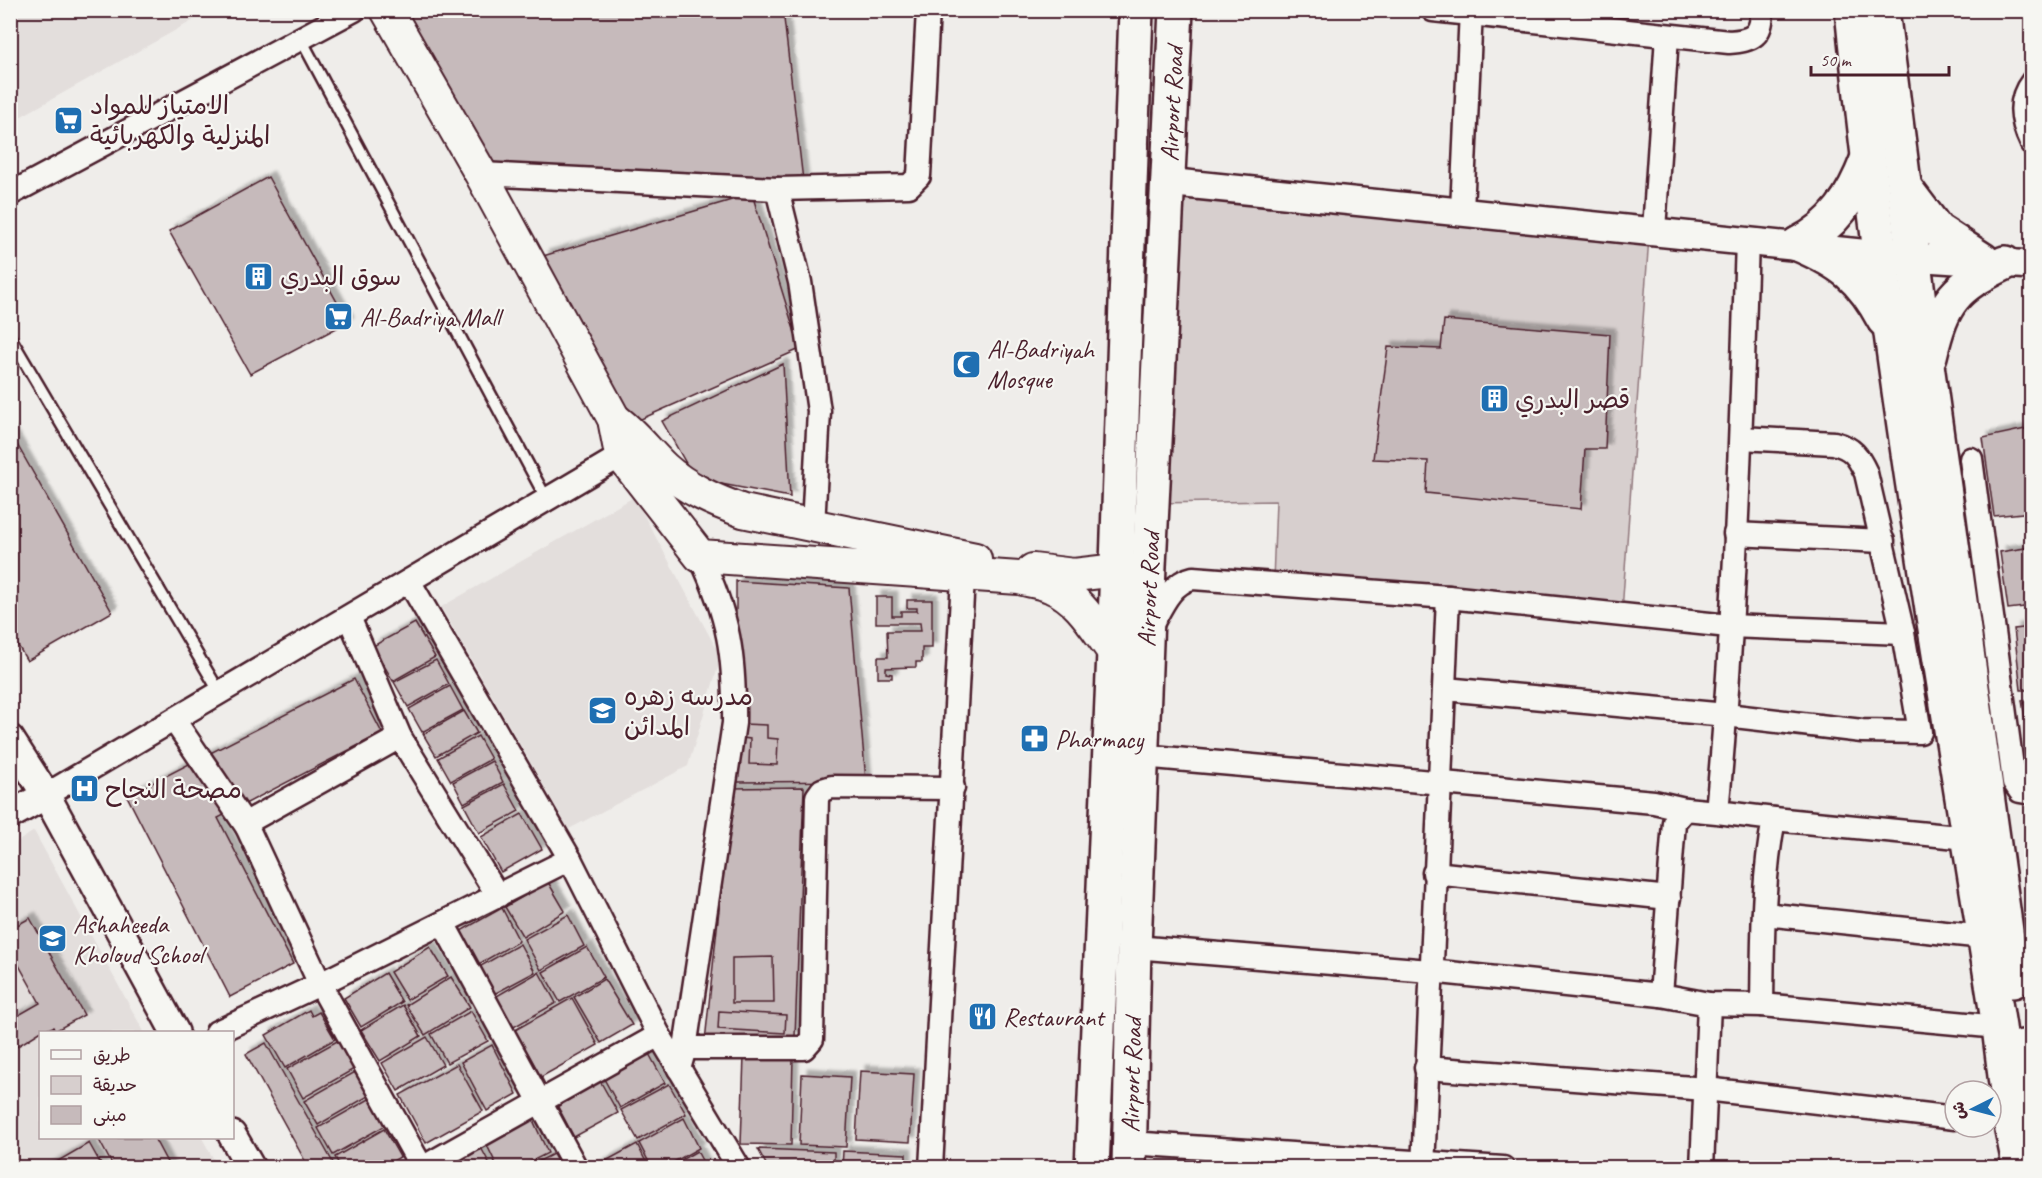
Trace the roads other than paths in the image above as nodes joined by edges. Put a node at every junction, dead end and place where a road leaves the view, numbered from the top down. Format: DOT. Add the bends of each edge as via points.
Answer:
graph roads {
  1 [pos="354,10"];
  2 [pos="387,10"];
  3 [pos="915,10"];
  4 [pos="1136,10"];
  5 [pos="1176,10"];
  6 [pos="1433,10"];
  7 [pos="1762,10"];
  8 [pos="1852,10"];
  9 [pos="1882,10"];
  10 [pos="928,11"];
  11 [pos="1471,13"];
  12 [pos="1667,36"];
  13 [pos="301,39"];
  14 [pos="2031,82"];
  15 [pos="2031,144"];
  16 [pos="1867,160"];
  17 [pos="481,174"];
  18 [pos="1166,182"];
  19 [pos="1904,186"];
  20 [pos="777,189"];
  21 [pos="10,194"];
  22 [pos="1462,211"];
  23 [pos="1654,230"];
  24 [pos="1747,240"];
  25 [pos="1798,244"];
  26 [pos="1880,255"];
  27 [pos="1914,257"];
  28 [pos="2006,263"];
  29 [pos="1889,329"];
  30 [pos="10,337"];
  31 [pos="1928,372"];
  32 [pos="1740,438"];
  33 [pos="632,449"];
  34 [pos="1971,459"];
  35 [pos="547,500"];
  36 [pos="813,527"];
  37 [pos="1735,534"];
  38 [pos="1883,541"];
  39 [pos="700,556"];
  40 [pos="964,566"];
  41 [pos="1117,570"];
  42 [pos="409,581"];
  43 [pos="1448,597"];
  44 [pos="349,617"];
  45 [pos="1729,626"];
  46 [pos="1903,633"];
  47 [pos="1146,634"];
  48 [pos="1114,652"];
  49 [pos="1445,689"];
  50 [pos="220,693"];
  51 [pos="1726,715"];
  52 [pos="174,720"];
  53 [pos="1920,732"];
  54 [pos="1953,735"];
  55 [pos="400,737"];
  56 [pos="12,747"];
  57 [pos="1142,756"];
  58 [pos="1439,782"];
  59 [pos="953,788"];
  60 [pos="2031,793"];
  61 [pos="46,795"];
  62 [pos="1685,809"];
  63 [pos="1717,812"];
  64 [pos="10,815"];
  65 [pos="1774,819"];
  66 [pos="247,827"];
  67 [pos="1968,838"];
  68 [pos="570,859"];
  69 [pos="1434,873"];
  70 [pos="498,896"];
  71 [pos="1669,898"];
  72 [pos="1764,914"];
  73 [pos="443,923"];
  74 [pos="1984,937"];
  75 [pos="1134,947"];
  76 [pos="1430,971"];
  77 [pos="320,984"];
  78 [pos="1661,995"];
  79 [pos="1709,1004"];
  80 [pos="1761,1005"];
  81 [pos="1999,1027"];
  82 [pos="174,1031"];
  83 [pos="219,1031"];
  84 [pos="659,1035"];
  85 [pos="682,1059"];
  86 [pos="1426,1068"];
  87 [pos="2000,1079"];
  88 [pos="1706,1089"];
  89 [pos="2031,1098"];
  90 [pos="541,1100"];
  91 [pos="1943,1117"];
  92 [pos="2003,1128"];
  93 [pos="234,1138"];
  94 [pos="1130,1155"];
  95 [pos="1274,1160"];
  96 [pos="1423,1164"];
  97 [pos="251,1167"];
  98 [pos="422,1167"];
  99 [pos="576,1167"];
  100 [pos="739,1167"];
  101 [pos="931,1167"];
  102 [pos="1092,1167"];
  103 [pos="1503,1167"];
  104 [pos="1702,1167"];
  105 [pos="2020,1167"];
  1 -- 13 [label="street"];
  2 -- 17 [label="main road"];
  3 -- 10 [label="street"];
  4 -- 41 [label="main road, Airport Road"];
  5 -- 18 [label="main road, Airport Road"];
  6 -- 11 [label="street"];
  7 -- 12 [label="street" via="1762,25 1745,40"];
  8 -- 16 [label="main road"];
  9 -- 19 [label="main road"];
  10 -- 20 [label="street" via="919,176 909,186 896,188"];
  11 -- 12 [label="street"];
  11 -- 22 [label="street"];
  12 -- 23 [label="street"];
  13 -- 21 [label="street"];
  13 -- 35 [label="lane"];
  14 -- 15 [label="street" via="2024,92 2022,124"];
  16 -- 25 [label="main road" via="1841,211 1829,225"];
  16 -- 26 [label="main road"];
  17 -- 20 [label="street"];
  17 -- 33 [label="main road"];
  18 -- 22 [label="street"];
  18 -- 47 [label="main road, Airport Road"];
  19 -- 27 [label="main road"];
  19 -- 28 [label="main road" via="1937,230"];
  20 -- 36 [label="street" via="800,282 819,411"];
  22 -- 23 [label="street"];
  23 -- 24 [label="street"];
  24 -- 25 [label="street"];
  24 -- 32 [label="street"];
  25 -- 26 [label="street"];
  25 -- 29 [label="main road" via="1849,270 1861,282"];
  26 -- 27 [label="street"];
  26 -- 29 [label="main road"];
  27 -- 28 [label="street"];
  27 -- 31 [label="main road"];
  28 -- 31 [label="main road" via="1967,282 1949,302 1938,325"];
  29 -- 54 [label="main road"];
  30 -- 50 [label="lane"];
  31 -- 89 [label="main road"];
  32 -- 37 [label="street"];
  32 -- 38 [label="street" via="1849,447 1866,473"];
  33 -- 35 [label="street"];
  33 -- 36 [label="main road" via="714,500"];
  33 -- 39 [label="main road"];
  34 -- 60 [label="street" via="2014,782 2020,791"];
  35 -- 42 [label="street"];
  36 -- 40 [label="main road"];
  37 -- 38 [label="street"];
  37 -- 45 [label="street"];
  38 -- 46 [label="street"];
  39 -- 40 [label="main road"];
  39 -- 85 [label="street" via="720,597 729,633 735,680 734,723"];
  40 -- 41 [label="main road" via="1067,575"];
  40 -- 48 [label="main road" via="1052,586 1079,606"];
  40 -- 59 [label="street"];
  41 -- 48 [label="main road, Airport Road"];
  42 -- 44 [label="street"];
  42 -- 68 [label="street"];
  43 -- 45 [label="street"];
  43 -- 47 [label="street" via="1193,578 1172,591"];
  43 -- 49 [label="street"];
  44 -- 50 [label="street"];
  44 -- 55 [label="street"];
  45 -- 46 [label="street"];
  45 -- 51 [label="street"];
  46 -- 53 [label="street"];
  47 -- 57 [label="main road, Airport Road"];
  48 -- 102 [label="main road, Airport Road"];
  49 -- 51 [label="street"];
  49 -- 58 [label="street"];
  50 -- 52 [label="street"];
  51 -- 53 [label="street" via="1862,731"];
  51 -- 63 [label="street"];
  52 -- 61 [label="street"];
  52 -- 66 [label="street"];
  53 -- 54 [label="street"];
  54 -- 67 [label="main road"];
  55 -- 66 [label="street" via="253,819"];
  55 -- 70 [label="street"];
  56 -- 61 [label="street"];
  57 -- 58 [label="street"];
  57 -- 75 [label="main road, Airport Road"];
  58 -- 62 [label="street" via="1654,802"];
  58 -- 69 [label="street"];
  59 -- 85 [label="street" via="822,790 817,797 812,1039 804,1048"];
  59 -- 101 [label="street"];
  61 -- 64 [label="street"];
  61 -- 82 [label="street"];
  62 -- 63 [label="street"];
  62 -- 71 [label="street" via="1678,814 1673,828"];
  63 -- 65 [label="street"];
  65 -- 67 [label="street"];
  65 -- 72 [label="street"];
  66 -- 77 [label="street"];
  67 -- 74 [label="main road"];
  68 -- 70 [label="street"];
  68 -- 84 [label="street"];
  69 -- 71 [label="street"];
  69 -- 76 [label="street"];
  70 -- 73 [label="street"];
  71 -- 78 [label="street"];
  72 -- 74 [label="street"];
  72 -- 80 [label="street"];
  73 -- 77 [label="street"];
  73 -- 90 [label="street"];
  74 -- 81 [label="main road"];
  75 -- 76 [label="street"];
  75 -- 94 [label="main road, Airport Road"];
  76 -- 78 [label="street"];
  76 -- 86 [label="street"];
  77 -- 83 [label="street"];
  77 -- 98 [label="street"];
  78 -- 79 [label="street"];
  79 -- 80 [label="street"];
  79 -- 88 [label="street"];
  80 -- 81 [label="street"];
  81 -- 87 [label="main road"];
  84 -- 85 [label="street"];
  84 -- 90 [label="street"];
  85 -- 100 [label="street"];
  86 -- 88 [label="street"];
  86 -- 96 [label="street"];
  88 -- 91 [label="street"];
  88 -- 104 [label="street"];
  90 -- 98 [label="street"];
  90 -- 99 [label="street"];
  92 -- 105 [label="main road"];
  93 -- 97 [label="street"];
  94 -- 95 [label="street"];
  95 -- 96 [label="street"];
  96 -- 103 [label="street"];
}
